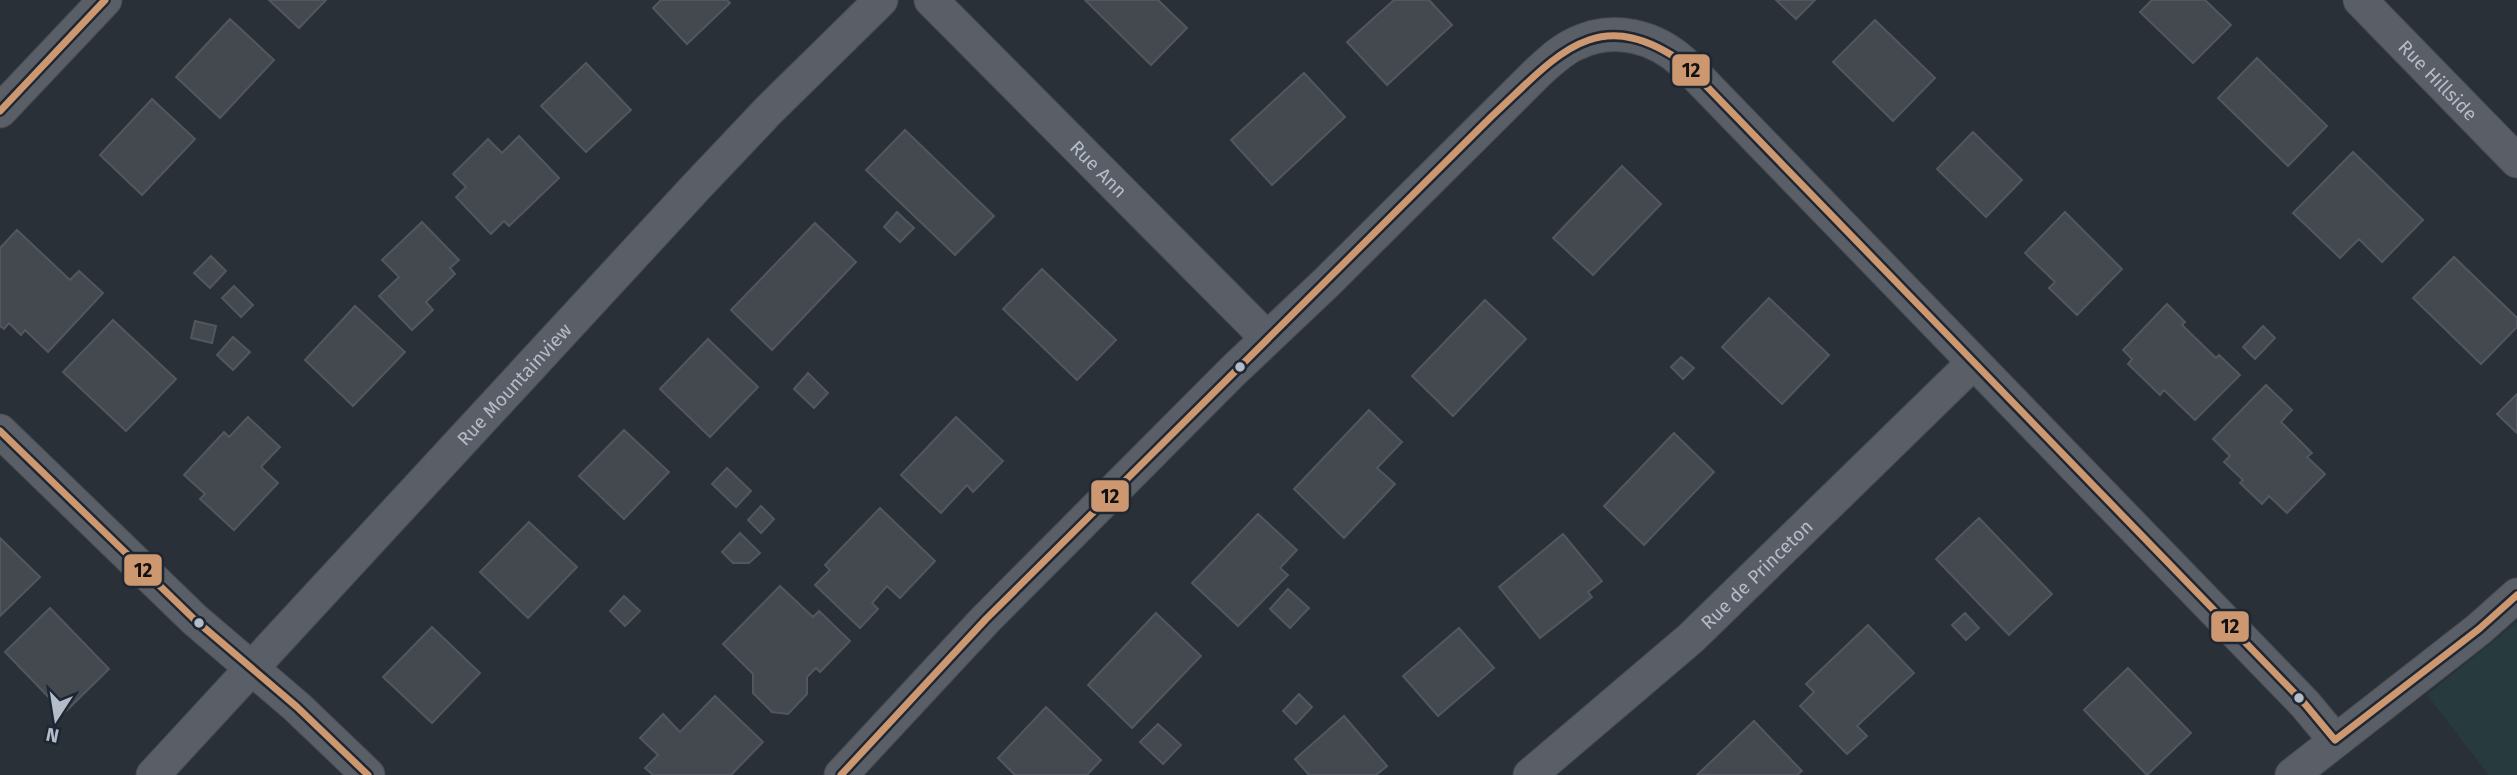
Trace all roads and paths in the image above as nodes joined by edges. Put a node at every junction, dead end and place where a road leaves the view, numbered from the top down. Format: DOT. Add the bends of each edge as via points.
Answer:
graph roads {
  1 [pos="105,0"];
  2 [pos="881,0"];
  3 [pos="932,0"];
  4 [pos="2360,0"];
  5 [pos="0,111"];
  6 [pos="2517,161"];
  7 [pos="1267,338"];
  8 [pos="1973,363"];
  9 [pos="0,431"];
  10 [pos="2517,595"];
  11 [pos="250,667"];
  12 [pos="2335,740"];
  13 [pos="153,775"];
  14 [pos="368,775"];
  15 [pos="841,775"];
  16 [pos="1530,775"];
  17 [pos="2292,775"];
  1 -- 5 [label="street"];
  2 -- 11 [label="street, Rue Mountainview" via="696,186"];
  3 -- 7 [label="street, Rue Ann"];
  4 -- 6 [label="street, Rue Hillside"];
  7 -- 8 [label="street" via="1561,52 1596,37 1633,36 1661,46 1685,64"];
  7 -- 15 [label="street" via="986,619"];
  8 -- 12 [label="street"];
  8 -- 16 [label="street, Rue de Princeton" via="1691,638"];
  9 -- 11 [label="street" via="194,619"];
  10 -- 12 [label="street"];
  11 -- 13 [label="street, Rue Mountainview"];
  11 -- 14 [label="street"];
  12 -- 17 [label="street"];
}
